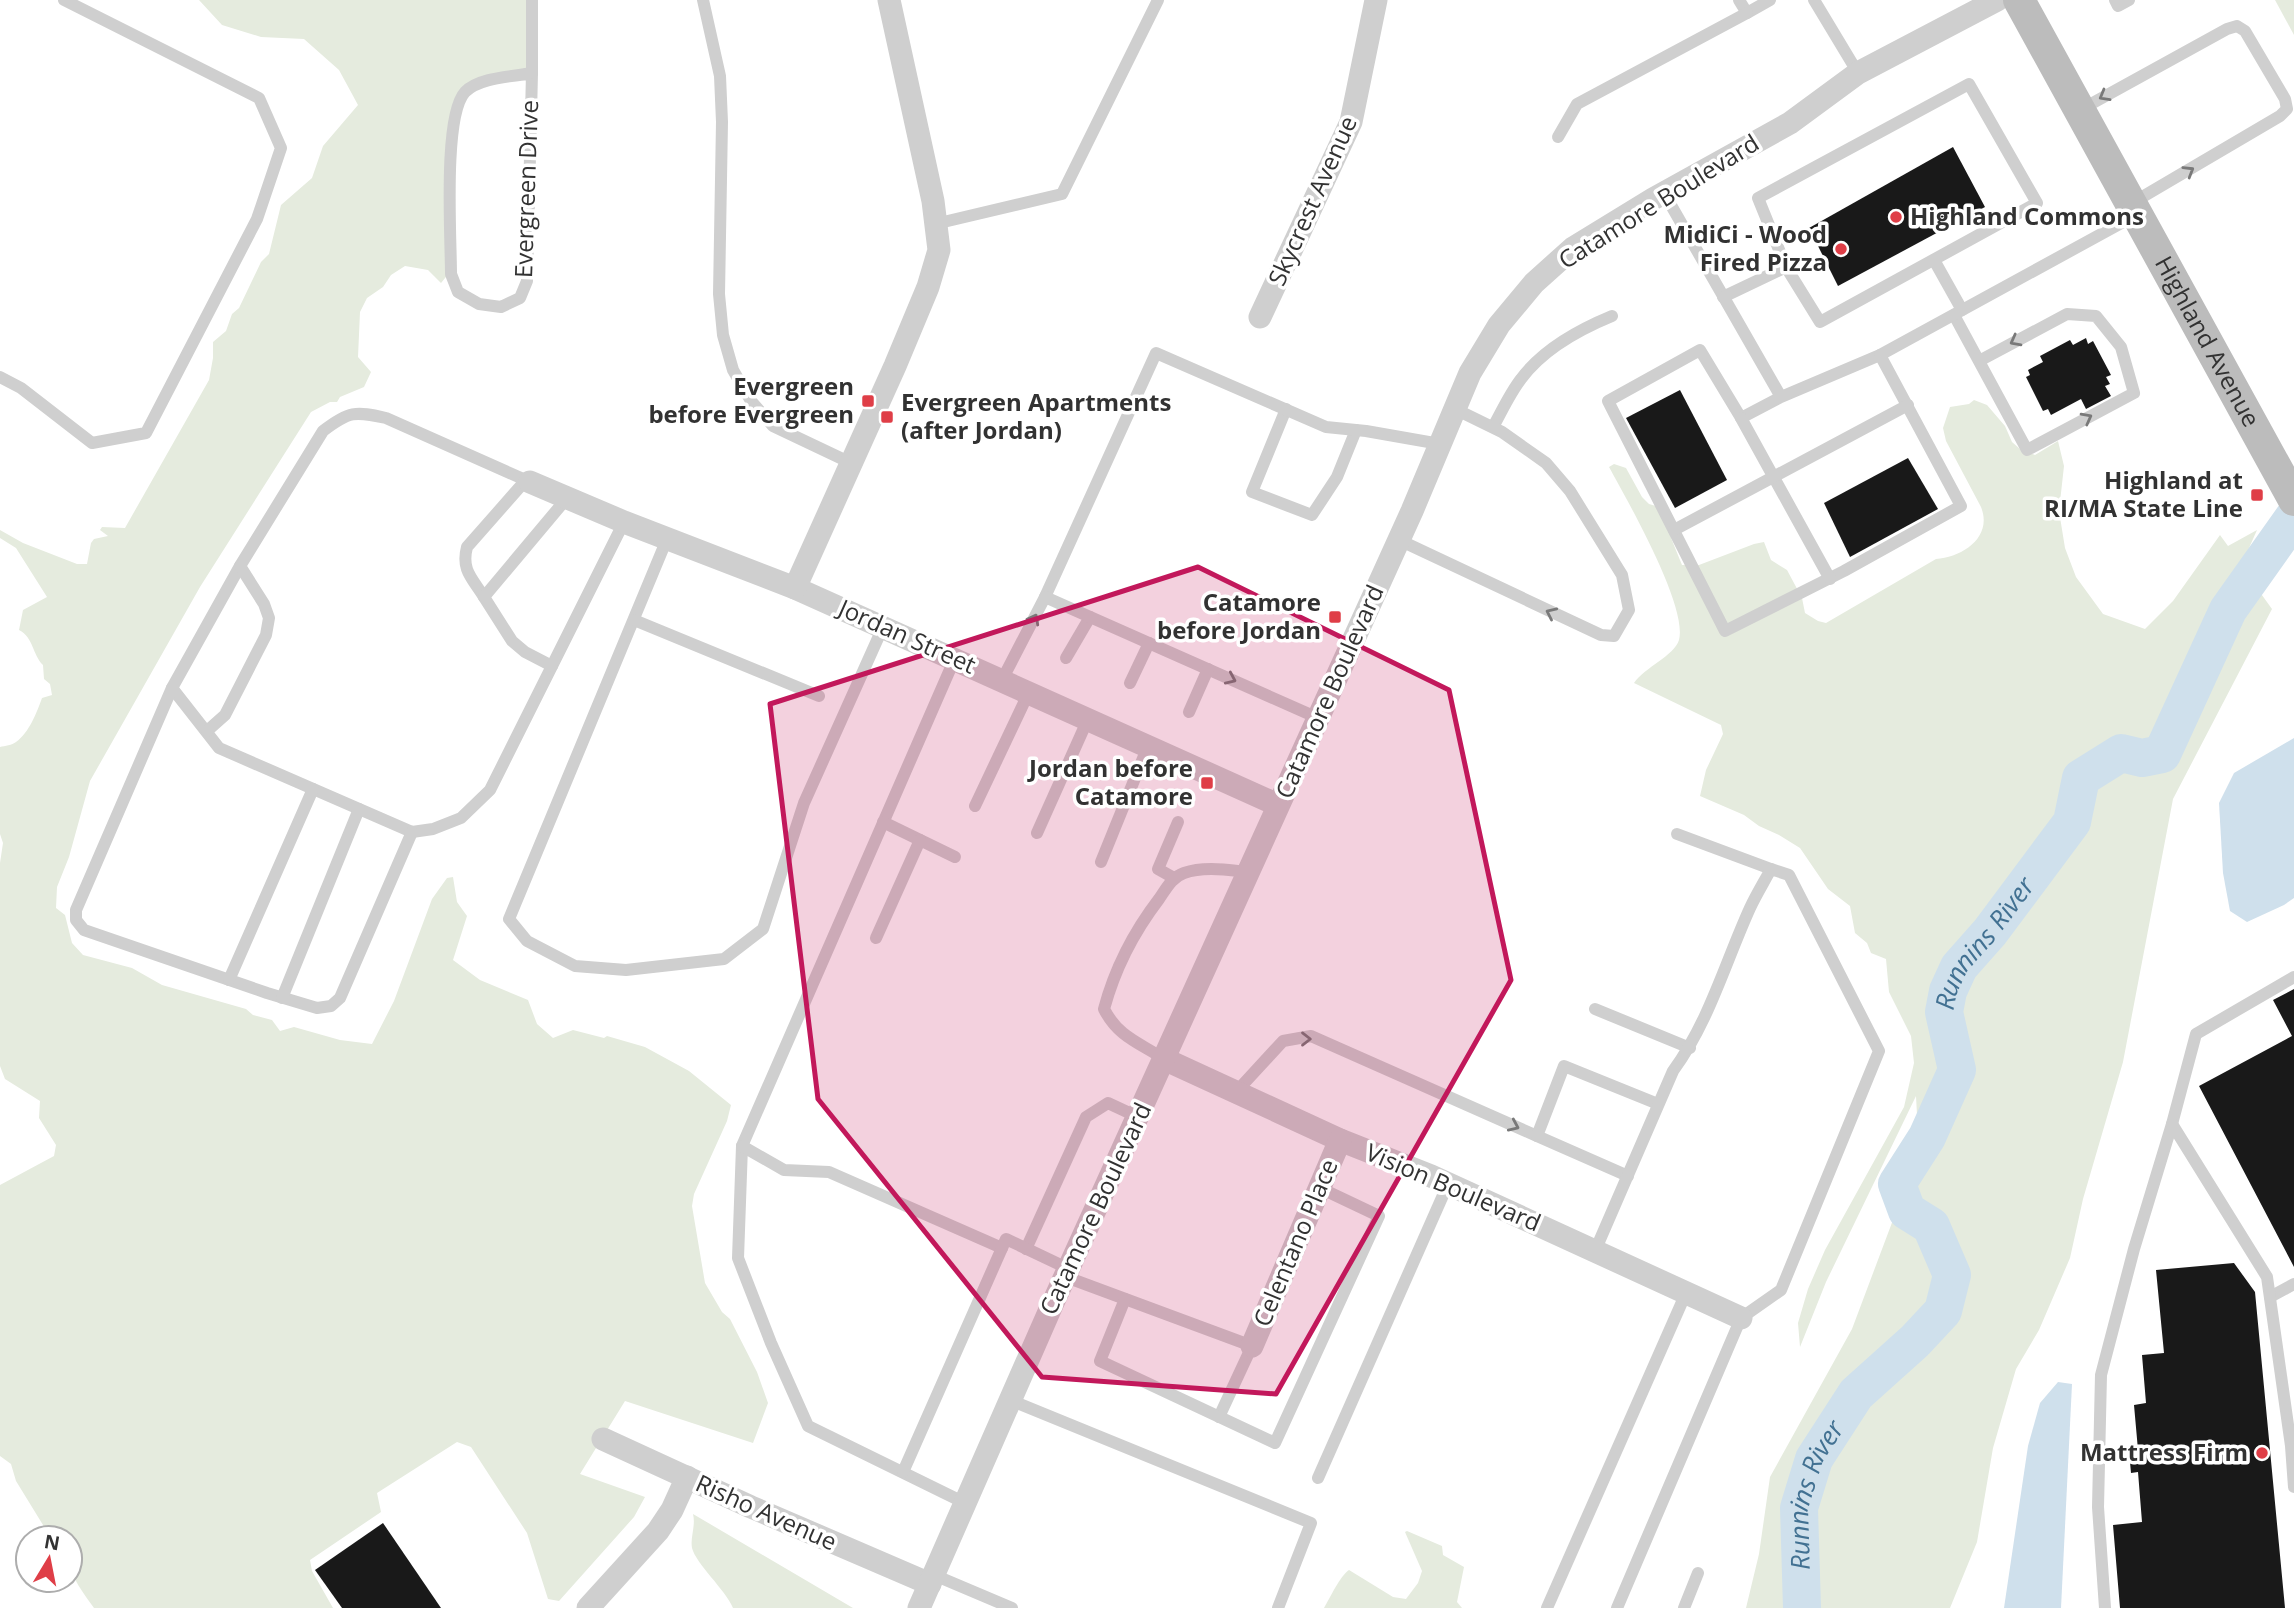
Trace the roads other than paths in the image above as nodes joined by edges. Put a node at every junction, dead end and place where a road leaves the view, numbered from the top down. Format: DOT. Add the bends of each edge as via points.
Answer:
graph roads {
  1 [pos="64,0"];
  2 [pos="532,0"];
  3 [pos="703,0"];
  4 [pos="889,0"];
  5 [pos="1158,0"];
  6 [pos="1376,0"];
  7 [pos="1739,0"];
  8 [pos="1770,0"];
  9 [pos="1997,0"];
  10 [pos="2019,0"];
  11 [pos="2115,0"];
  12 [pos="2129,0"];
  13 [pos="1820,2"];
  14 [pos="1746,13"];
  15 [pos="532,73"];
  16 [pos="1858,73"];
  17 [pos="2080,110"];
  18 [pos="1558,137"];
  19 [pos="1664,193"];
  20 [pos="2133,210"];
  21 [pos="935,224"];
  22 [pos="1934,260"];
  23 [pos="1786,267"];
  24 [pos="1723,297"];
  25 [pos="1958,312"];
  26 [pos="1612,316"];
  27 [pos="1260,317"];
  28 [pos="1880,355"];
  29 [pos="1979,361"];
  30 [pos="0,377"];
  31 [pos="1781,397"];
  32 [pos="1908,404"];
  33 [pos="1286,409"];
  34 [pos="1455,409"];
  35 [pos="1741,418"];
  36 [pos="1493,427"];
  37 [pos="1356,430"];
  38 [pos="1440,444"];
  39 [pos="851,464"];
  40 [pos="1774,477"];
  41 [pos="528,481"];
  42 [pos="567,498"];
  43 [pos="2294,500"];
  44 [pos="624,522"];
  45 [pos="1674,530"];
  46 [pos="667,539"];
  47 [pos="1399,540"];
  48 [pos="240,566"];
  49 [pos="1830,579"];
  50 [pos="795,588"];
  51 [pos="484,597"];
  52 [pos="1045,597"];
  53 [pos="1090,617"];
  54 [pos="634,620"];
  55 [pos="883,627"];
  56 [pos="1149,643"];
  57 [pos="955,658"];
  58 [pos="1066,659"];
  59 [pos="552,666"];
  60 [pos="1208,669"];
  61 [pos="1002,680"];
  62 [pos="1130,683"];
  63 [pos="172,688"];
  64 [pos="1029,692"];
  65 [pos="819,696"];
  66 [pos="1189,712"];
  67 [pos="1318,718"];
  68 [pos="1088,719"];
  69 [pos="207,731"];
  70 [pos="1148,746"];
  71 [pos="313,789"];
  72 [pos="1278,805"];
  73 [pos="975,806"];
  74 [pos="359,809"];
  75 [pos="883,822"];
  76 [pos="1178,822"];
  77 [pos="412,832"];
  78 [pos="1037,833"];
  79 [pos="1677,834"];
  80 [pos="920,840"];
  81 [pos="955,857"];
  82 [pos="1101,862"];
  83 [pos="1772,869"];
  84 [pos="1248,872"];
  85 [pos="1174,878"];
  86 [pos="876,938"];
  87 [pos="2294,977"];
  88 [pos="229,980"];
  89 [pos="282,998"];
  90 [pos="1595,1009"];
  91 [pos="1690,1048"];
  92 [pos="1164,1059"];
  93 [pos="1236,1092"];
  94 [pos="1658,1104"];
  95 [pos="1138,1117"];
  96 [pos="2172,1124"];
  97 [pos="1537,1136"];
  98 [pos="1340,1140"];
  99 [pos="742,1146"];
  100 [pos="1628,1176"];
  101 [pos="1448,1184"];
  102 [pos="1320,1188"];
  103 [pos="1002,1248"];
  104 [pos="1026,1249"];
  105 [pos="1595,1251"];
  106 [pos="1068,1273"];
  107 [pos="2294,1284"];
  108 [pos="1686,1293"];
  109 [pos="2270,1297"];
  110 [pos="1125,1299"];
  111 [pos="1741,1318"];
  112 [pos="1252,1346"];
  113 [pos="1010,1400"];
  114 [pos="1219,1417"];
  115 [pos="603,1438"];
  116 [pos="903,1472"];
  117 [pos="687,1477"];
  118 [pos="1318,1478"];
  119 [pos="2294,1487"];
  120 [pos="965,1503"];
  121 [pos="1698,1573"];
  122 [pos="932,1580"];
  123 [pos="588,1608"];
  124 [pos="919,1608"];
  125 [pos="1012,1608"];
  126 [pos="1278,1608"];
  127 [pos="1547,1608"];
  128 [pos="1617,1608"];
  129 [pos="1684,1608"];
  130 [pos="2105,1608"];
  1 -- 30 [label="lane" via="258,98 281,148 257,219 146,433 92,443"];
  2 -- 15 [label="lane, Evergreen Drive"];
  3 -- 39 [label="lane" via="720,76 719,294 733,370 751,401 774,426"];
  4 -- 21 [label="street"];
  5 -- 21 [label="lane" via="1062,194"];
  6 -- 27 [label="street, Skycrest Avenue" via="1351,122"];
  7 -- 14 [label="lane"];
  8 -- 14 [label="lane"];
  9 -- 16 [label="street, Catamore Boulevard"];
  10 -- 17 [label="main road, Highland Avenue"];
  11 -- 12 [label="lane" via="2118,6"];
  13 -- 16 [label="lane"];
  14 -- 18 [label="lane" via="1577,104"];
  15 -- 15 [label="lane, Evergreen Drive" via="527,281 520,298 501,307 479,304 458,292 451,274 453,119 466,91 485,81"];
  16 -- 19 [label="street, Catamore Boulevard" via="1790,123"];
  17 -- 20 [label="main road, Highland Avenue"];
  20 -- 17 [label="lane, one-way" via="2280,117 2287,108 2285,99 2237,26"];
  19 -- 24 [label="lane"];
  19 -- 34 [label="street, Catamore Boulevard" via="1573,248 1534,283 1499,325"];
  20 -- 25 [label="lane"];
  20 -- 43 [label="main road, Highland Avenue"];
  21 -- 39 [label="street" via="939,250 928,287"];
  22 -- 23 [label="lane" via="1821,322"];
  22 -- 23 [label="lane" via="2037,204 1969,84 1758,198"];
  22 -- 25 [label="lane"];
  23 -- 24 [label="lane"];
  24 -- 31 [label="lane"];
  25 -- 28 [label="lane"];
  25 -- 29 [label="lane"];
  26 -- 36 [label="lane" via="1542,355 1521,379"];
  28 -- 31 [label="lane"];
  28 -- 32 [label="lane"];
  29 -- 29 [label="lane, one-way" via="2027,450 2134,393 2121,347 2096,316 2067,314"];
  31 -- 35 [label="lane"];
  32 -- 40 [label="lane"];
  32 -- 49 [label="lane" via="1961,506"];
  33 -- 37 [label="lane" via="1326,427"];
  33 -- 37 [label="lane" via="1252,492 1312,515 1337,477"];
  33 -- 52 [label="lane" via="1156,353"];
  34 -- 36 [label="lane"];
  34 -- 38 [label="street, Catamore Boulevard"];
  35 -- 40 [label="lane"];
  35 -- 45 [label="lane" via="1700,350 1608,401"];
  36 -- 47 [label="lane, one-way" via="1546,463 1570,491 1617,566 1629,610 1614,636 1578,625"];
  37 -- 38 [label="lane"];
  38 -- 47 [label="street, Catamore Boulevard"];
  39 -- 50 [label="street"];
  40 -- 45 [label="lane"];
  40 -- 49 [label="lane"];
  41 -- 42 [label="street, Jordan Street"];
  41 -- 48 [label="lane" via="386,418 363,413 342,416 323,431"];
  41 -- 51 [label="lane" via="467,547 466,569"];
  42 -- 44 [label="street, Jordan Street"];
  42 -- 51 [label="lane"];
  44 -- 46 [label="street, Jordan Street"];
  44 -- 59 [label="lane"];
  45 -- 49 [label="lane" via="1725,631"];
  46 -- 50 [label="street, Jordan Street"];
  46 -- 54 [label="lane"];
  47 -- 67 [label="street, Catamore Boulevard"];
  48 -- 63 [label="lane"];
  48 -- 69 [label="lane" via="264,604 269,618 266,635 225,715"];
  50 -- 55 [label="street, Jordan Street"];
  51 -- 59 [label="lane" via="512,641"];
  52 -- 53 [label="lane"];
  61 -- 52 [label="lane, one-way"];
  53 -- 56 [label="lane"];
  53 -- 58 [label="lane"];
  54 -- 55 [label="lane" via="509,919 527,941 575,965 626,970 724,959 763,929 804,803"];
  54 -- 65 [label="lane"];
  55 -- 57 [label="street, Jordan Street"];
  56 -- 60 [label="lane"];
  56 -- 62 [label="lane"];
  57 -- 61 [label="street, Jordan Street"];
  57 -- 75 [label="lane"];
  59 -- 77 [label="lane" via="490,790 461,818"];
  60 -- 66 [label="lane"];
  60 -- 67 [label="lane, one-way"];
  61 -- 64 [label="street, Jordan Street"];
  63 -- 69 [label="lane"];
  63 -- 88 [label="lane" via="76,909 76,920 84,930"];
  64 -- 68 [label="street, Jordan Street"];
  64 -- 73 [label="lane"];
  67 -- 72 [label="street, Catamore Boulevard"];
  68 -- 70 [label="street, Jordan Street"];
  68 -- 78 [label="lane"];
  69 -- 71 [label="lane" via="219,748"];
  70 -- 72 [label="street, Jordan Street"];
  70 -- 82 [label="lane"];
  71 -- 74 [label="lane"];
  71 -- 88 [label="lane"];
  72 -- 84 [label="street, Catamore Boulevard"];
  74 -- 77 [label="lane"];
  74 -- 89 [label="lane"];
  75 -- 80 [label="lane"];
  75 -- 99 [label="lane"];
  76 -- 85 [label="lane" via="1158,869"];
  77 -- 89 [label="lane" via="340,998 331,1006 317,1008"];
  79 -- 83 [label="lane"];
  80 -- 81 [label="lane"];
  80 -- 86 [label="lane"];
  83 -- 91 [label="lane"];
  83 -- 111 [label="lane" via="1789,875 1879,1051 1781,1290"];
  84 -- 85 [label="lane" via="1218,869"];
  84 -- 92 [label="street, Catamore Boulevard"];
  85 -- 92 [label="lane" via="1138,927 1104,1009 1130,1041"];
  87 -- 96 [label="lane" via="2196,1034"];
  88 -- 89 [label="lane"];
  90 -- 91 [label="lane"];
  91 -- 94 [label="lane"];
  92 -- 93 [label="street, Vision Boulevard"];
  92 -- 95 [label="street, Catamore Boulevard"];
  93 -- 97 [label="lane, one-way" via="1283,1041 1311,1036"];
  93 -- 98 [label="street, Vision Boulevard"];
  94 -- 97 [label="lane" via="1564,1066"];
  94 -- 100 [label="lane"];
  95 -- 104 [label="lane" via="1108,1103 1086,1117"];
  95 -- 106 [label="street, Catamore Boulevard"];
  96 -- 109 [label="lane" via="2267,1277"];
  96 -- 130 [label="lane" via="2101,1375 2098,1507"];
  97 -- 100 [label="lane"];
  98 -- 101 [label="street, Vision Boulevard"];
  98 -- 102 [label="street, Celentano Place"];
  99 -- 103 [label="lane" via="784,1170 829,1172"];
  99 -- 116 [label="lane" via="738,1258 808,1426"];
  100 -- 105 [label="lane"];
  101 -- 105 [label="street, Vision Boulevard"];
  101 -- 118 [label="lane"];
  102 -- 112 [label="street, Celentano Place"];
  102 -- 114 [label="lane" via="1379,1216 1275,1443"];
  103 -- 104 [label="lane" via="1006,1240"];
  103 -- 116 [label="lane"];
  104 -- 106 [label="lane"];
  105 -- 108 [label="street, Vision Boulevard"];
  106 -- 110 [label="lane"];
  106 -- 113 [label="street, Catamore Boulevard"];
  107 -- 109 [label="lane"];
  108 -- 111 [label="street, Vision Boulevard"];
  108 -- 127 [label="lane"];
  109 -- 119 [label="lane"];
  110 -- 112 [label="lane"];
  110 -- 114 [label="lane" via="1100,1361"];
  111 -- 128 [label="lane"];
  112 -- 114 [label="lane"];
  113 -- 120 [label="street, Catamore Boulevard"];
  113 -- 126 [label="lane" via="1311,1523"];
  115 -- 117 [label="street, Risho Avenue"];
  116 -- 120 [label="lane"];
  117 -- 122 [label="street, Risho Avenue"];
  117 -- 123 [label="street" via="658,1531"];
  120 -- 122 [label="street, Catamore Boulevard"];
  121 -- 129 [label="lane"];
  122 -- 124 [label="street, Catamore Boulevard"];
  122 -- 125 [label="lane"];
}
